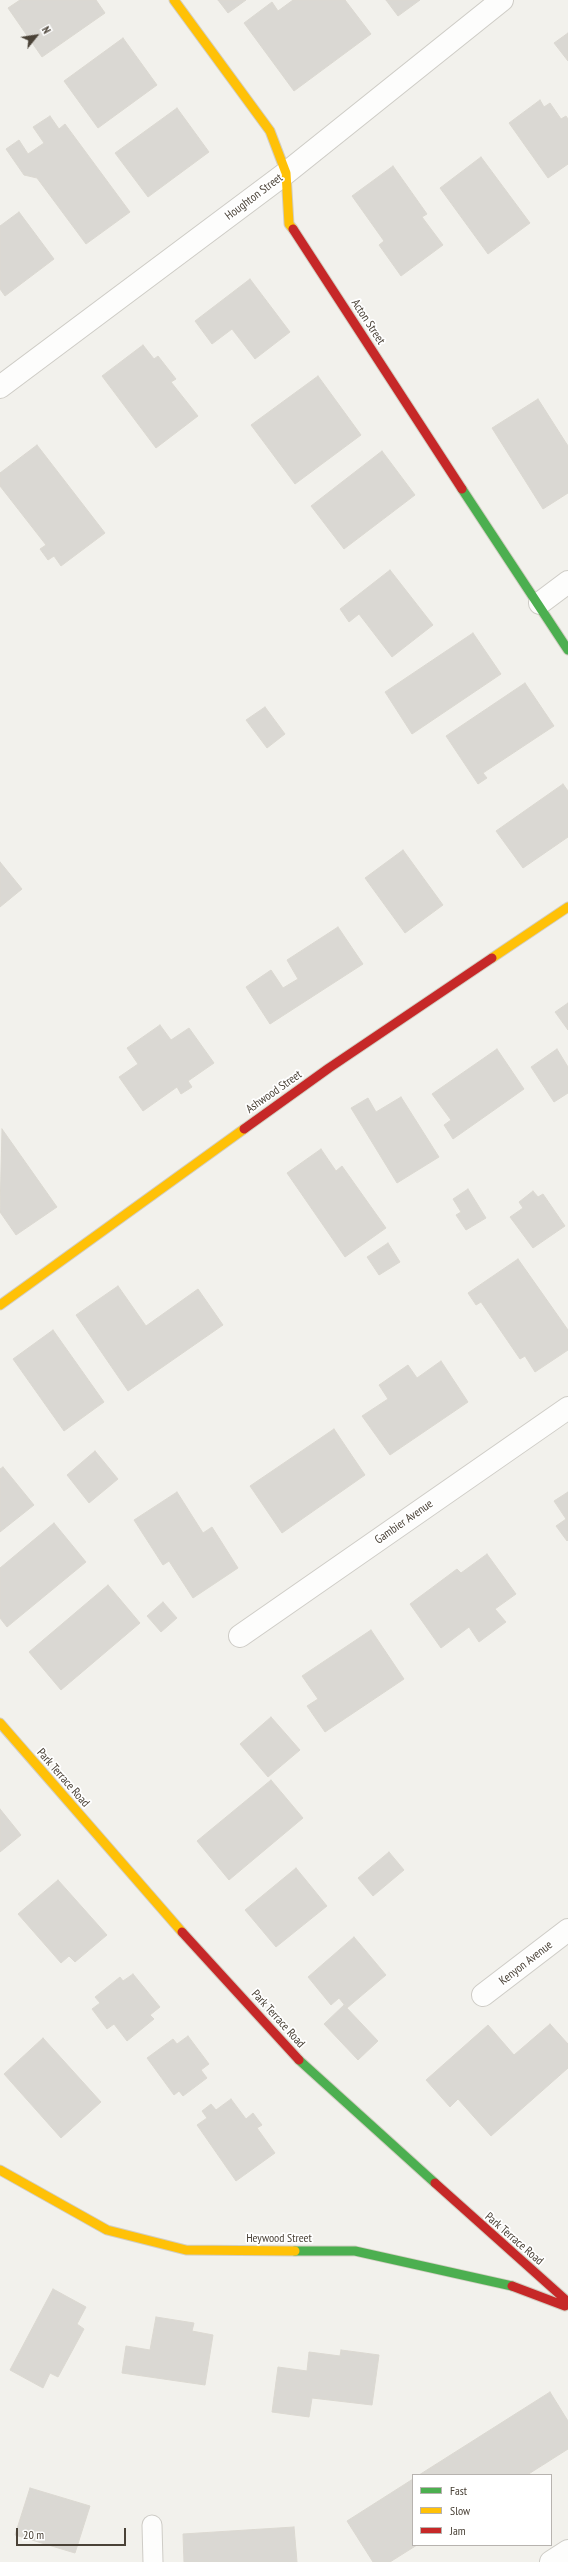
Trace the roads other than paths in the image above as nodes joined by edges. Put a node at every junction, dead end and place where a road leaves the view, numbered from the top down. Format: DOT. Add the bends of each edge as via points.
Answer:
graph roads {
  1 [pos="174,0"];
  2 [pos="502,0"];
  3 [pos="286,173"];
  4 [pos="0,387"];
  5 [pos="568,582"];
  6 [pos="540,604"];
  7 [pos="568,650"];
  8 [pos="568,907"];
  9 [pos="0,1305"];
  10 [pos="568,1408"];
  11 [pos="240,1636"];
  12 [pos="0,1723"];
  13 [pos="568,1930"];
  14 [pos="483,1995"];
  15 [pos="0,2170"];
  16 [pos="568,2302"];
  17 [pos="568,2308"];
  18 [pos="152,2525"];
  19 [pos="568,2551"];
  20 [pos="153,2562"];
  21 [pos="551,2562"];
  1 -- 3 [label="street, Acton Street" via="270,131"];
  2 -- 3 [label="street, Houghton Street"];
  3 -- 4 [label="street, Houghton Street"];
  3 -- 6 [label="street, Acton Street" via="290,224"];
  5 -- 6 [label="street"];
  6 -- 7 [label="street, Acton Street"];
  8 -- 9 [label="street, Ashwood Street" via="329,1068"];
  10 -- 11 [label="street, Gambier Avenue"];
  12 -- 16 [label="street, Park Terrace Road" via="138,1883 305,2067"];
  13 -- 14 [label="street, Kenyon Avenue"];
  15 -- 17 [label="street, Heywood Street" via="106,2230 186,2250 355,2252 501,2282"];
  18 -- 20 [label="lane"];
  19 -- 21 [label="street"];
}
